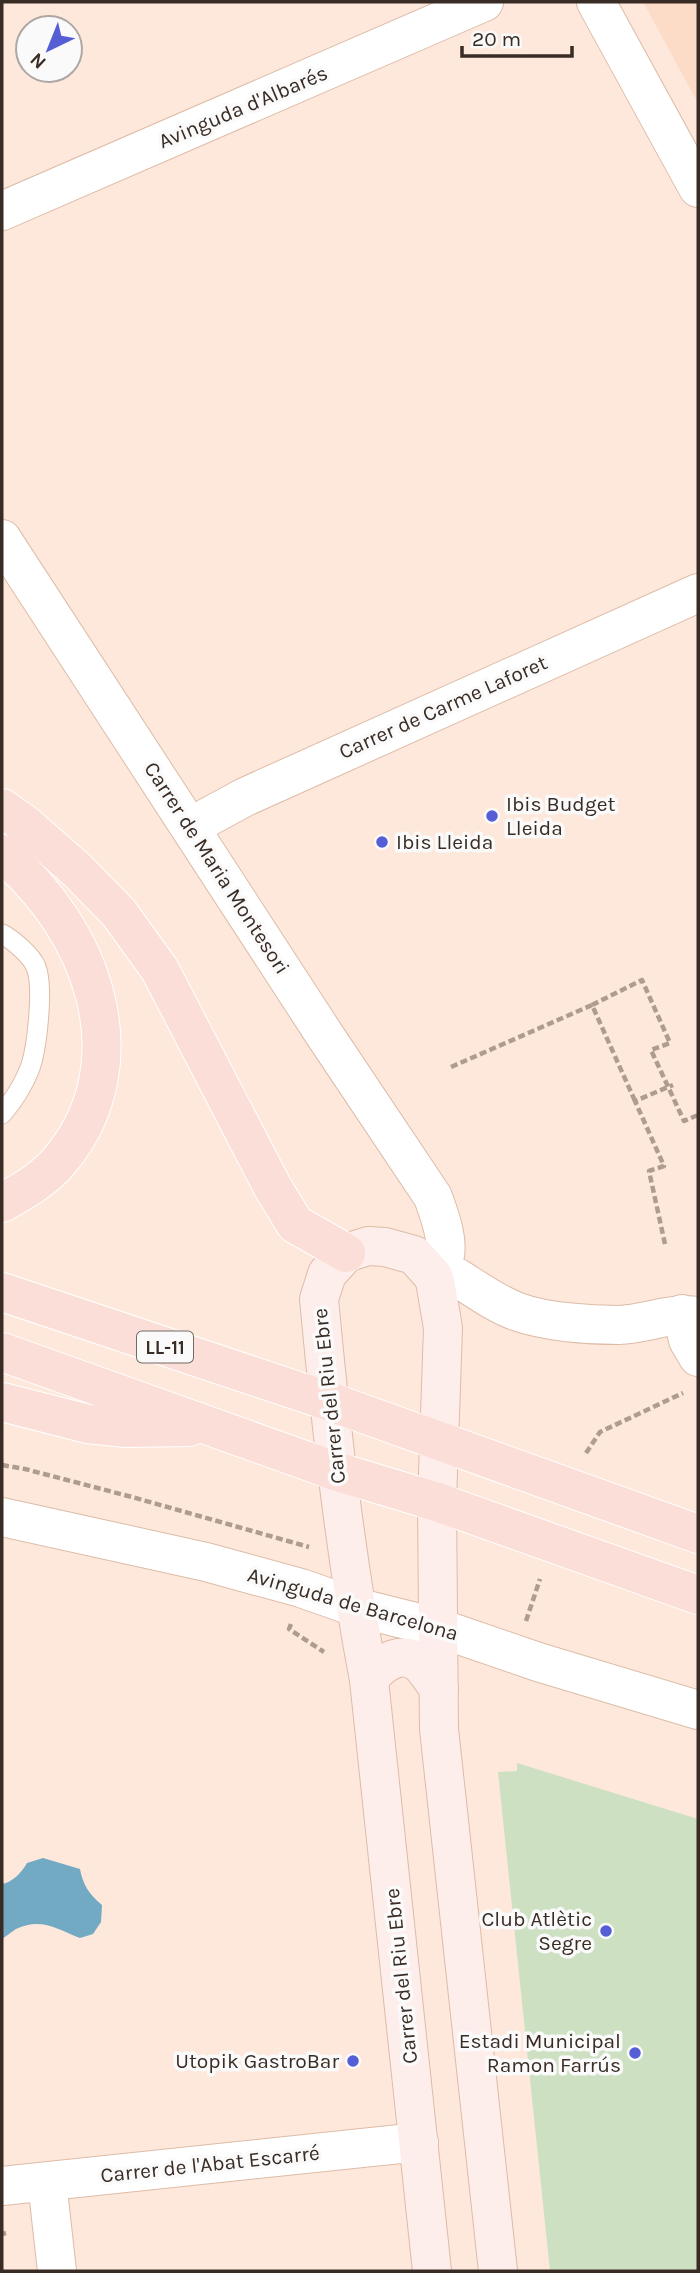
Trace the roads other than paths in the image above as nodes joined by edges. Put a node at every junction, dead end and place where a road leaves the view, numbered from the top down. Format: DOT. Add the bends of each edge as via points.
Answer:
graph roads {
  1 [pos="484,2"];
  2 [pos="596,2"];
  3 [pos="698,188"];
  4 [pos="2,211"];
  5 [pos="2,539"];
  6 [pos="698,593"];
  7 [pos="2,808"];
  8 [pos="192,828"];
  9 [pos="2,854"];
  10 [pos="2,934"];
  11 [pos="2,1114"];
  12 [pos="433,1197"];
  13 [pos="2,1203"];
  14 [pos="398,1250"];
  15 [pos="346,1253"];
  16 [pos="434,1278"];
  17 [pos="2,1292"];
  18 [pos="502,1305"];
  19 [pos="693,1309"];
  20 [pos="443,1328"];
  21 [pos="2,1352"];
  22 [pos="692,1374"];
  23 [pos="328,1401"];
  24 [pos="2,1402"];
  25 [pos="208,1426"];
  26 [pos="439,1442"];
  27 [pos="335,1471"];
  28 [pos="437,1502"];
  29 [pos="2,1517"];
  30 [pos="698,1534"];
  31 [pos="698,1595"];
  32 [pos="355,1607"];
  33 [pos="439,1628"];
  34 [pos="369,1680"];
  35 [pos="439,1689"];
  36 [pos="698,1710"];
  37 [pos="419,2141"];
  38 [pos="47,2182"];
  39 [pos="2,2186"];
  40 [pos="57,2271"];
  41 [pos="432,2271"];
  42 [pos="498,2271"];
  1 -- 4 [label="street, Avinguda d'Albarés"];
  2 -- 3 [label="street"];
  5 -- 8 [label="street, Carrer de Maria Montesori"];
  6 -- 8 [label="street, Carrer de Carme Laforet" via="245,797"];
  7 -- 15 [label="main road" via="78,871 119,913 160,970 295,1224"];
  8 -- 12 [label="street, Carrer de Maria Montesori"];
  9 -- 13 [label="main road" via="44,895 69,931 94,995 102,1060 95,1098 79,1134 60,1161"];
  10 -- 11 [label="lane" via="36,965 40,991 30,1066 16,1098"];
  12 -- 14 [label="street"];
  12 -- 16 [label="street, Carrer de Maria Montesori" via="445,1239 444,1261"];
  14 -- 15 [label="street" via="368,1246"];
  14 -- 16 [label="street" via="414,1255"];
  15 -- 23 [label="street, Carrer del Riu Ebre" via="327,1275 318,1299"];
  16 -- 18 [label="street" via="453,1276"];
  16 -- 20 [label="street"];
  17 -- 23 [label="main road, LL-11"];
  18 -- 19 [label="street" via="542,1318 620,1325"];
  18 -- 20 [label="street" via="474,1312"];
  19 -- 22 [label="street" via="688,1340"];
  20 -- 26 [label="street"];
  21 -- 25 [label="main road"];
  23 -- 26 [label="main road, LL-11"];
  23 -- 27 [label="street, Carrer del Riu Ebre"];
  24 -- 25 [label="main road" via="126,1429"];
  25 -- 27 [label="main road"];
  26 -- 28 [label="street"];
  26 -- 30 [label="main road, LL-11"];
  27 -- 28 [label="main road"];
  27 -- 32 [label="street, Carrer del Riu Ebre"];
  28 -- 31 [label="main road"];
  28 -- 33 [label="street"];
  29 -- 32 [label="street, Avinguda de Barcelona" via="205,1562"];
  32 -- 33 [label="street, Avinguda de Barcelona"];
  32 -- 34 [label="street, Carrer del Riu Ebre"];
  33 -- 35 [label="street"];
  33 -- 36 [label="street, Avinguda de Barcelona"];
  34 -- 35 [label="street" via="384,1663 401,1657 420,1664"];
  34 -- 37 [label="street, Carrer del Riu Ebre"];
  35 -- 42 [label="street" via="439,1729"];
  37 -- 38 [label="street, Carrer de l'Abat Escarré"];
  37 -- 41 [label="street, Carrer del Riu Ebre"];
  38 -- 39 [label="street, Carrer de l'Abat Escarré"];
  38 -- 40 [label="street"];
}
